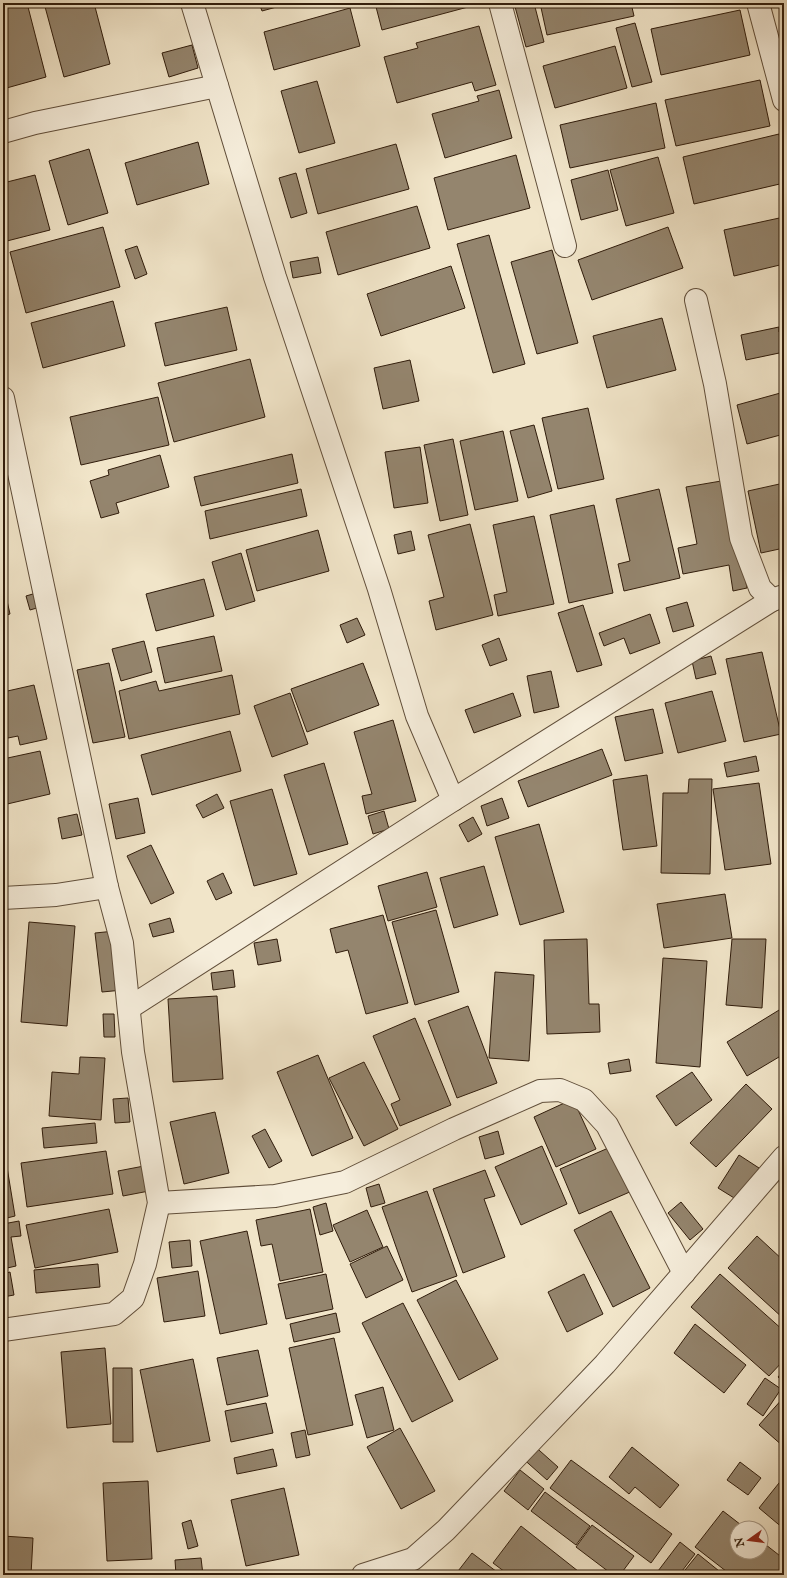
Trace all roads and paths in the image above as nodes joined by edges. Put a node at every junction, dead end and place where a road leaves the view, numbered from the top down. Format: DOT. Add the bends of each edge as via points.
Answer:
graph roads {
  1 [pos="192,3"];
  2 [pos="500,3"];
  3 [pos="758,3"];
  4 [pos="217,86"];
  5 [pos="784,100"];
  6 [pos="3,132"];
  7 [pos="565,246"];
  8 [pos="696,300"];
  9 [pos="3,398"];
  10 [pos="778,598"];
  11 [pos="453,800"];
  12 [pos="107,887"];
  13 [pos="3,898"];
  14 [pos="129,1008"];
  15 [pos="784,1157"];
  16 [pos="159,1203"];
  17 [pos="684,1273"];
  18 [pos="3,1330"];
  19 [pos="410,1567"];
  20 [pos="363,1575"];
  1 -- 4 [label="street"];
  2 -- 7 [label="street"];
  3 -- 5 [label="street"];
  4 -- 6 [label="street"];
  4 -- 11 [label="street" via="275,277 417,716"];
  8 -- 10 [label="street" via="715,384 741,538 760,588"];
  9 -- 12 [label="street"];
  10 -- 11 [label="street"];
  11 -- 14 [label="street"];
  12 -- 13 [label="street" via="56,895"];
  12 -- 14 [label="street" via="122,943"];
  14 -- 16 [label="street" via="133,1052"];
  15 -- 17 [label="street"];
  16 -- 17 [label="street" via="275,1196 345,1182 540,1091 560,1090 584,1100 607,1125"];
  16 -- 18 [label="street" via="145,1264 133,1298 114,1314"];
  17 -- 19 [label="street" via="605,1364"];
  19 -- 20 [label="street"];
}
